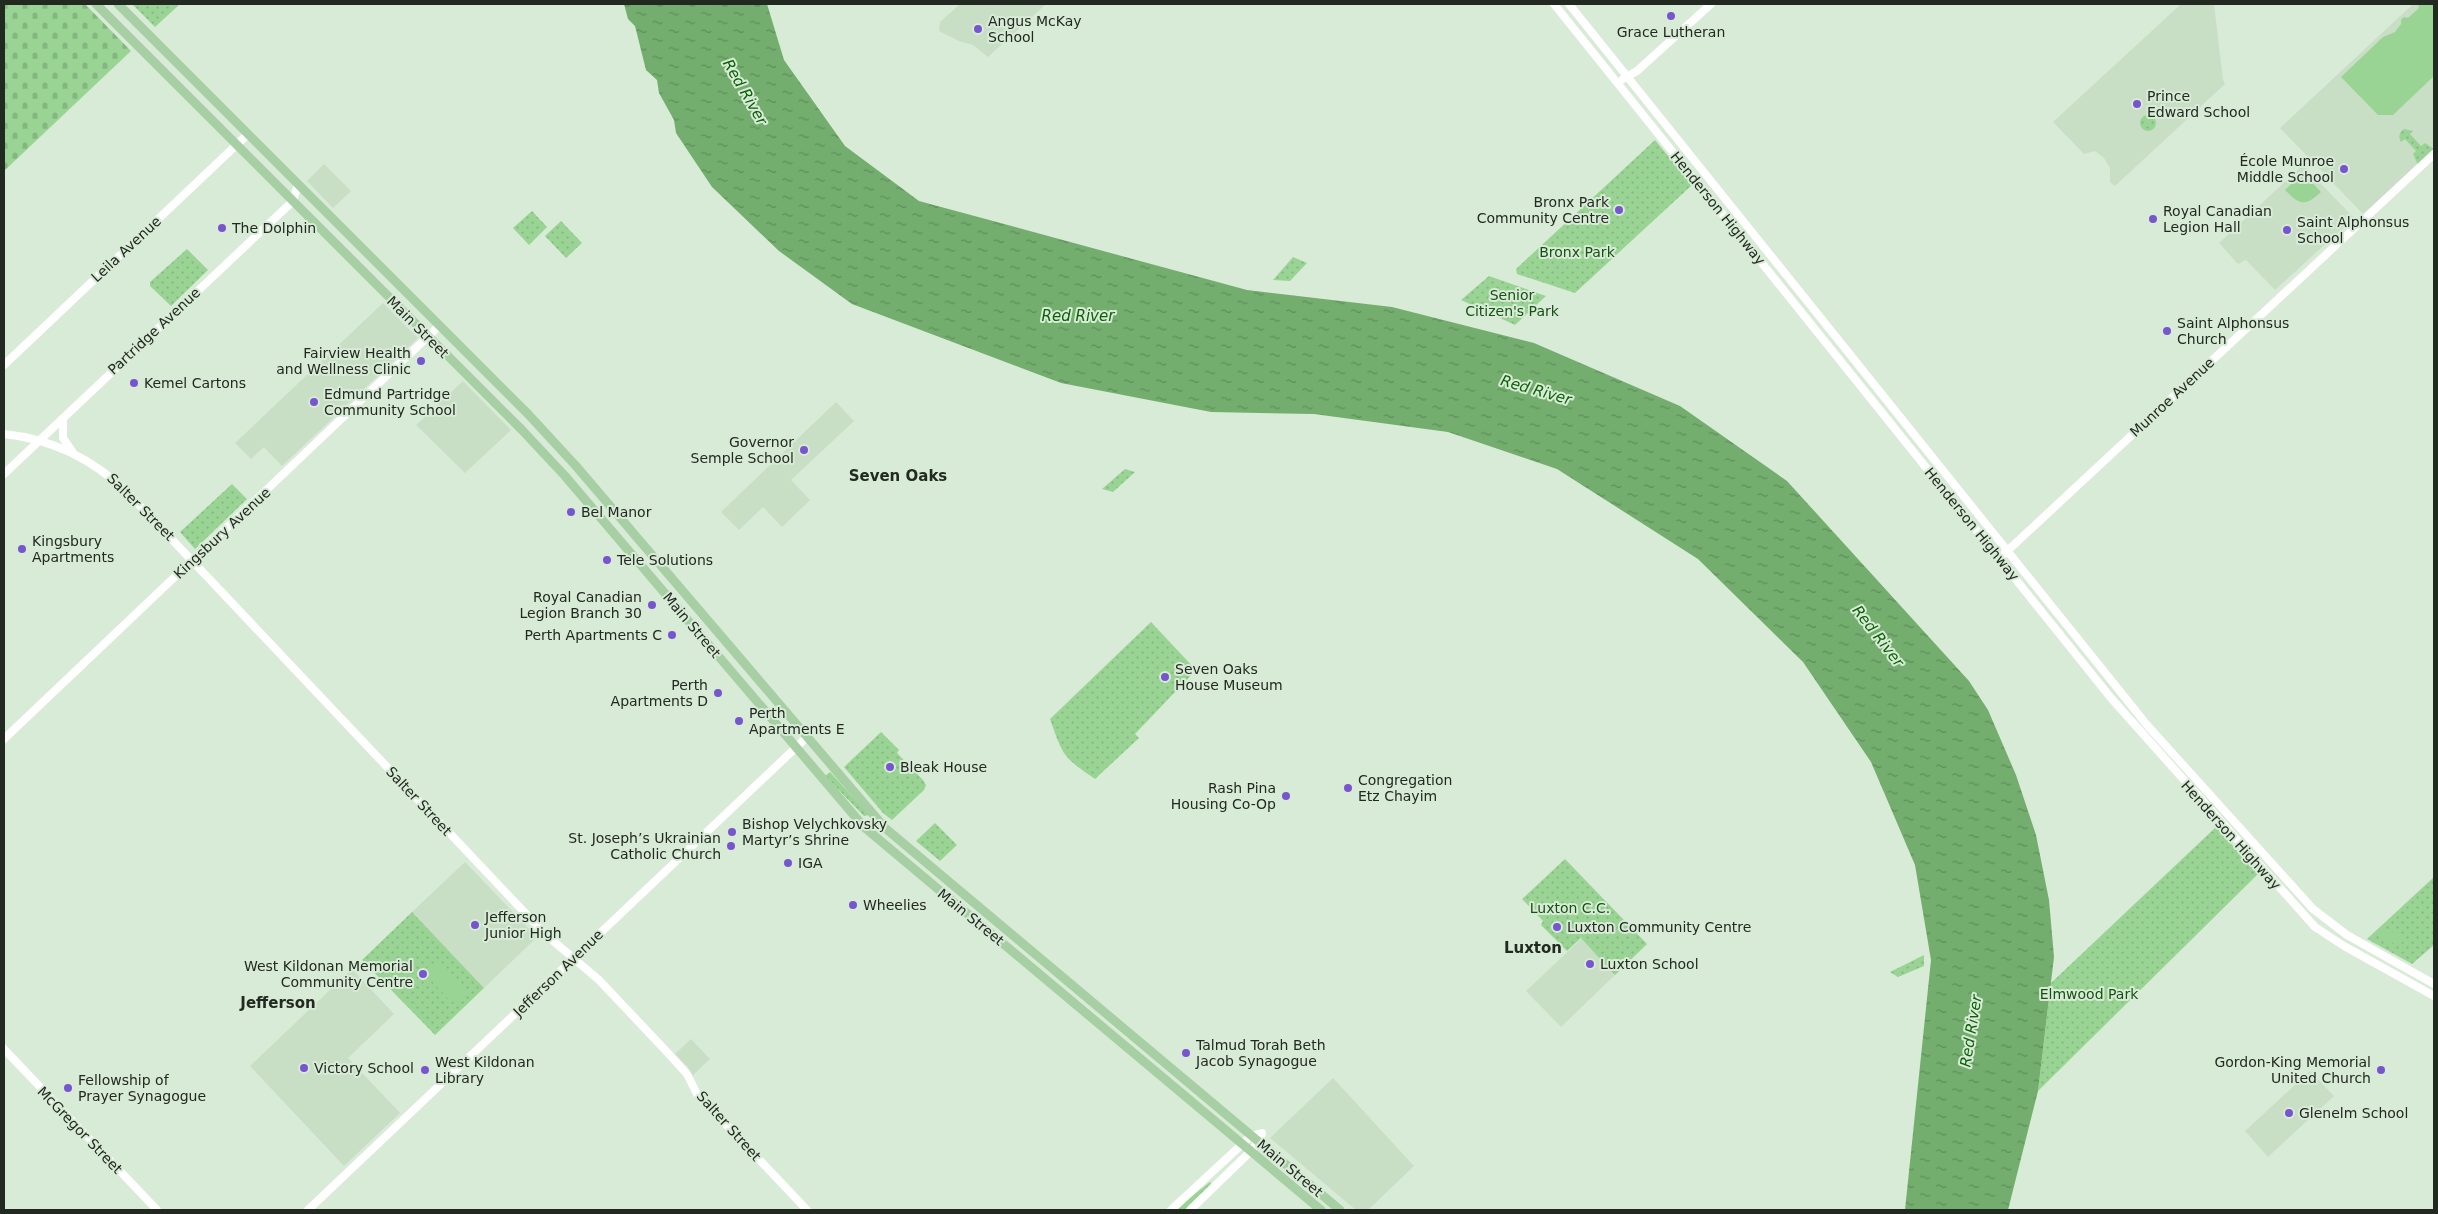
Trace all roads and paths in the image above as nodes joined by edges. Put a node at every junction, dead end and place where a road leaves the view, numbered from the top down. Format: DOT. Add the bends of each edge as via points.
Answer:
graph roads {
  1 [pos="96,4"];
  2 [pos="118,4"];
  3 [pos="1554,4"];
  4 [pos="1569,4"];
  5 [pos="1711,4"];
  6 [pos="1628,77"];
  7 [pos="1617,82"];
  8 [pos="248,134"];
  9 [pos="237,144"];
  10 [pos="2434,154"];
  11 [pos="298,184"];
  12 [pos="293,200"];
  13 [pos="439,326"];
  14 [pos="428,337"];
  15 [pos="4,365"];
  16 [pos="1867,375"];
  17 [pos="1858,382"];
  18 [pos="63,418"];
  19 [pos="4,434"];
  20 [pos="39,440"];
  21 [pos="73,452"];
  22 [pos="4,474"];
  23 [pos="2007,550"];
  24 [pos="2000,559"];
  25 [pos="192,560"];
  26 [pos="701,612"];
  27 [pos="681,613"];
  28 [pos="716,630"];
  29 [pos="697,632"];
  30 [pos="807,737"];
  31 [pos="4,739"];
  32 [pos="796,748"];
  33 [pos="872,814"];
  34 [pos="855,816"];
  35 [pos="572,959"];
  36 [pos="2434,984"];
  37 [pos="2434,996"];
  38 [pos="4,1050"];
  39 [pos="1255,1139"];
  40 [pos="1243,1145"];
  41 [pos="1251,1151"];
  42 [pos="157,1210"];
  43 [pos="308,1210"];
  44 [pos="807,1210"];
  45 [pos="1171,1210"];
  46 [pos="1190,1210"];
  47 [pos="1321,1210"];
  48 [pos="1340,1210"];
  1 -- 9 [label="main road, Main Street"];
  2 -- 8 [label="main road, Main Street"];
  3 -- 7 [label="main road, Henderson Highway"];
  4 -- 6 [label="main road, Henderson Highway"];
  5 -- 6 [label="main road"];
  6 -- 7 [label="main road"];
  6 -- 16 [label="main road, Henderson Highway"];
  7 -- 17 [label="main road, Henderson Highway"];
  8 -- 9 [label="main road, Leila Avenue"];
  8 -- 11 [label="main road, Main Street"];
  9 -- 12 [label="main road, Main Street"];
  9 -- 15 [label="main road, Leila Avenue"];
  10 -- 23 [label="main road, Munroe Avenue"];
  11 -- 12 [label="main road, Partridge Avenue"];
  11 -- 13 [label="main road, Main Street"];
  12 -- 14 [label="main road, Main Street"];
  12 -- 18 [label="main road, Partridge Avenue"];
  13 -- 14 [label="main road, Kingsbury Avenue"];
  13 -- 26 [label="main road, Main Street" via="576,466"];
  14 -- 25 [label="main road, Kingsbury Avenue"];
  14 -- 27 [label="main road, Main Street" via="565,476"];
  16 -- 17 [label="main road"];
  16 -- 23 [label="main road, Henderson Highway"];
  17 -- 24 [label="main road, Henderson Highway"];
  18 -- 20 [label="main road, Partridge Avenue"];
  18 -- 21 [label="main road" via="62,438"];
  19 -- 20 [label="main road, Salter Street"];
  20 -- 21 [label="main road, Salter Street"];
  20 -- 22 [label="main road, Partridge Avenue"];
  21 -- 25 [label="main road, Salter Street" via="107,473"];
  23 -- 24 [label="main road, Munroe Avenue"];
  23 -- 36 [label="main road, Henderson Highway" via="2147,725 2313,909 2347,935"];
  24 -- 37 [label="main road, Henderson Highway" via="2111,698 2315,927"];
  25 -- 31 [label="main road, Kingsbury Avenue"];
  25 -- 35 [label="main road, Salter Street"];
  26 -- 27 [label="main road" via="689,616"];
  26 -- 28 [label="main road, Main Street"];
  27 -- 29 [label="main road, Main Street"];
  28 -- 29 [label="main road" via="706,628"];
  28 -- 30 [label="main road, Main Street"];
  29 -- 32 [label="main road, Main Street"];
  30 -- 32 [label="main road, Jefferson Avenue"];
  30 -- 33 [label="main road, Main Street"];
  32 -- 34 [label="main road, Main Street"];
  32 -- 35 [label="main road, Jefferson Avenue"];
  33 -- 34 [label="main road" via="868,818"];
  33 -- 39 [label="main road, Main Street" via="893,836"];
  34 -- 40 [label="main road, Main Street" via="864,827"];
  35 -- 43 [label="main road, Jefferson Avenue"];
  35 -- 44 [label="main road, Salter Street" via="599,980 667,1052 686,1074 697,1094"];
  38 -- 42 [label="main road, McGregor Street"];
  39 -- 40 [label="main road"];
  39 -- 41 [label="main road"];
  39 -- 48 [label="main road, Main Street"];
  40 -- 41 [label="main road, Main Street"];
  40 -- 45 [label="main road"];
  41 -- 46 [label="main road"];
  41 -- 47 [label="main road, Main Street"];
}
